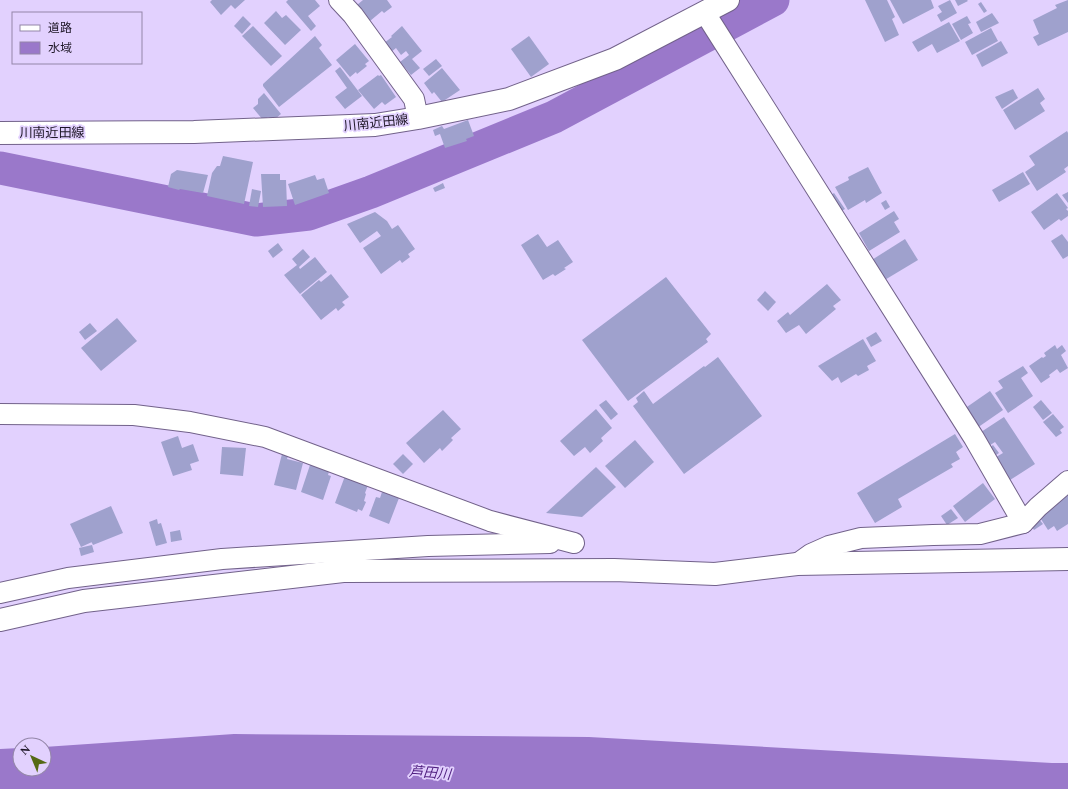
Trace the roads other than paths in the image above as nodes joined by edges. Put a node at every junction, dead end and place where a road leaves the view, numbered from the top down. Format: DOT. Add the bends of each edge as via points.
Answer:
graph roads {
  1 [pos="339,0"];
  2 [pos="728,0"];
  3 [pos="705,12"];
  4 [pos="418,118"];
  5 [pos="0,133"];
  6 [pos="0,414"];
  7 [pos="1068,481"];
  8 [pos="1024,523"];
  9 [pos="1068,559"];
  10 [pos="797,564"];
  11 [pos="0,593"];
  12 [pos="0,620"];
  1 -- 4 [label="street" via="353,15 414,99"];
  2 -- 3 [label="street, 川南近田線"];
  3 -- 4 [label="street, 川南近田線" via="615,59 509,99"];
  3 -- 8 [label="street" via="974,438"];
  4 -- 5 [label="street, 川南近田線" via="375,125 194,132"];
  6 -- 11 [label="street" via="134,415 190,422 265,437 490,521 574,543 428,546 222,559 68,578"];
  7 -- 8 [label="street"];
  8 -- 10 [label="street" via="980,534 861,538 829,546"];
  9 -- 10 [label="street"];
  10 -- 12 [label="street" via="715,574 614,570 343,571 84,601"];
}
